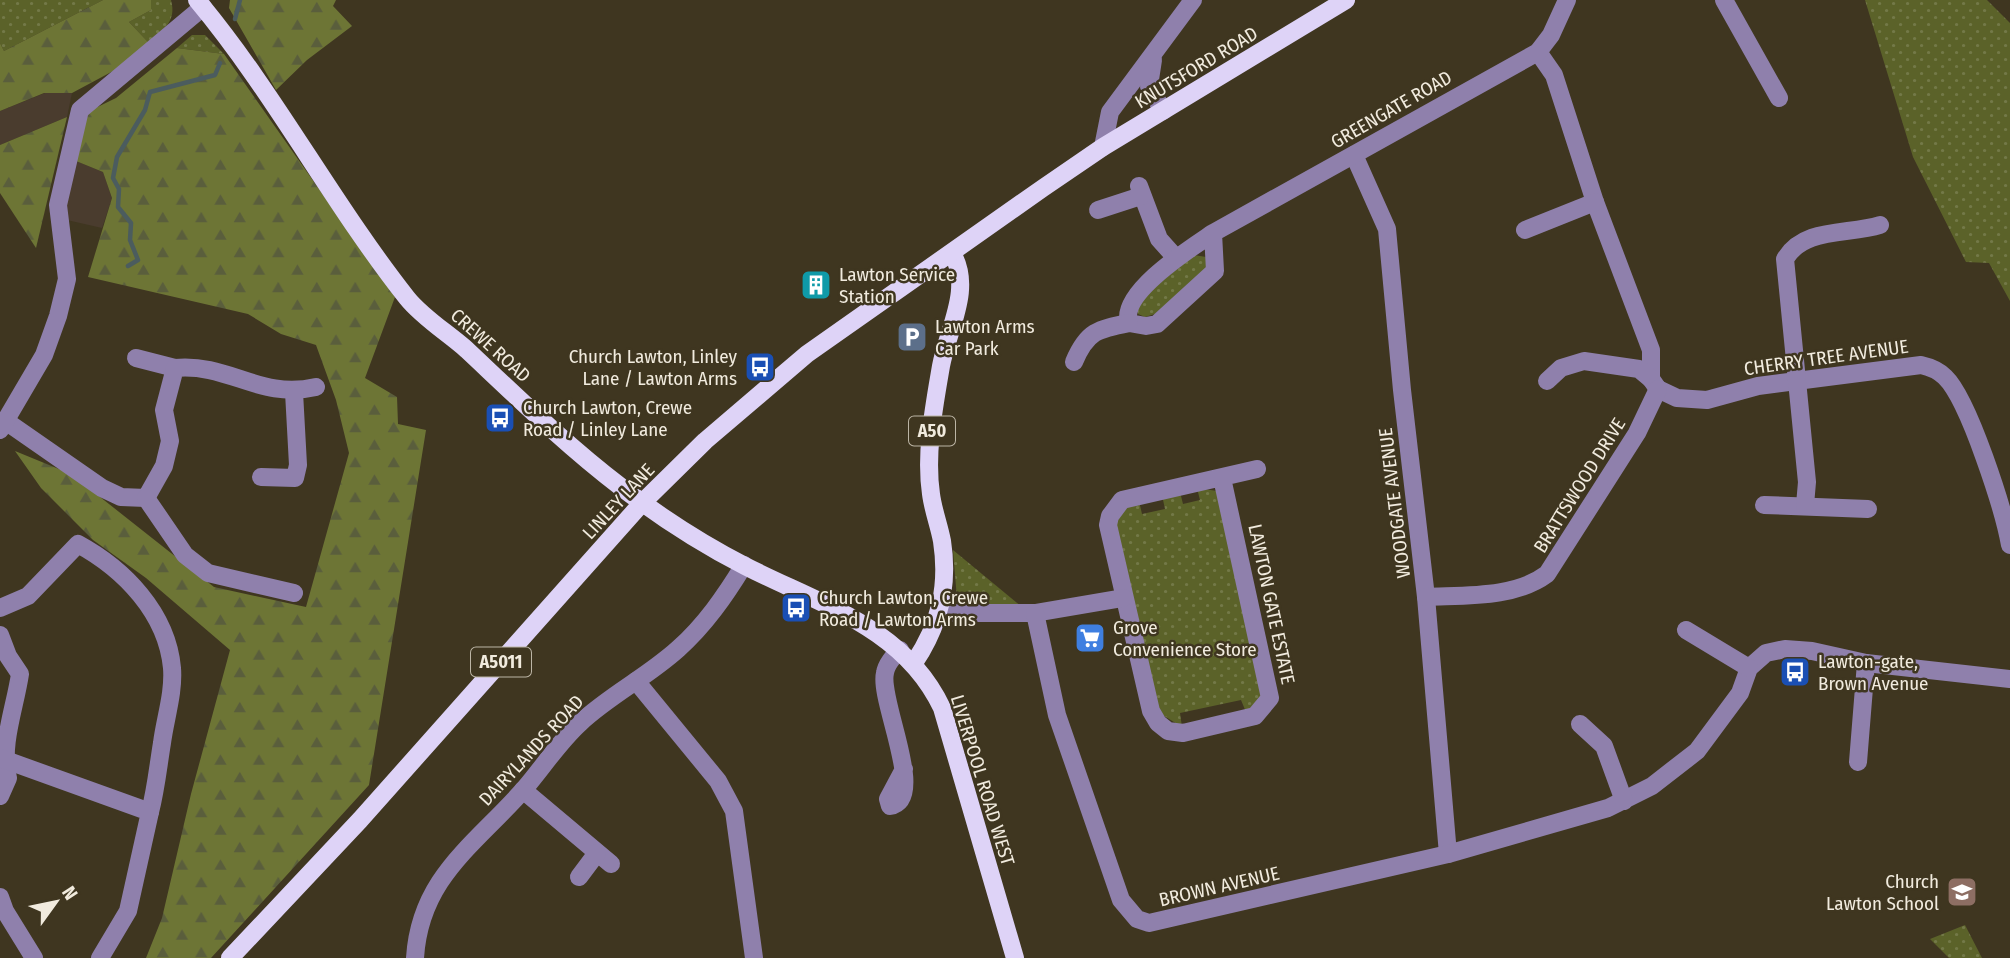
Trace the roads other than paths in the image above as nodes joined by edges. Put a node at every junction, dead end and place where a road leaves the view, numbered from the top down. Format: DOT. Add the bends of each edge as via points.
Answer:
graph roads {
  1 [pos="1193,0"];
  2 [pos="1346,0"];
  3 [pos="1567,0"];
  4 [pos="1724,0"];
  5 [pos="200,3"];
  6 [pos="1538,52"];
  7 [pos="1154,56"];
  8 [pos="1779,98"];
  9 [pos="1164,111"];
  10 [pos="1103,147"];
  11 [pos="1354,155"];
  12 [pos="1595,202"];
  13 [pos="1098,210"];
  14 [pos="1880,225"];
  15 [pos="1524,230"];
  16 [pos="1213,233"];
  17 [pos="952,253"];
  18 [pos="1176,258"];
  19 [pos="1129,323"];
  20 [pos="136,358"];
  21 [pos="1074,362"];
  22 [pos="175,368"];
  23 [pos="1547,381"];
  24 [pos="1797,381"];
  25 [pos="1654,384"];
  26 [pos="316,387"];
  27 [pos="294,392"];
  28 [pos="4,426"];
  29 [pos="1256,469"];
  30 [pos="261,477"];
  31 [pos="1222,478"];
  32 [pos="145,498"];
  33 [pos="642,503"];
  34 [pos="1764,505"];
  35 [pos="1805,505"];
  36 [pos="1868,509"];
  37 [pos="2010,545"];
  38 [pos="744,565"];
  39 [pos="294,593"];
  40 [pos="1426,597"];
  41 [pos="1123,598"];
  42 [pos="0,608"];
  43 [pos="940,612"];
  44 [pos="1035,613"];
  45 [pos="1686,630"];
  46 [pos="0,635"];
  47 [pos="900,650"];
  48 [pos="914,663"];
  49 [pos="1866,663"];
  50 [pos="1749,668"];
  51 [pos="2010,679"];
  52 [pos="636,681"];
  53 [pos="1580,724"];
  54 [pos="2,759"];
  55 [pos="1858,762"];
  56 [pos="904,769"];
  57 [pos="523,790"];
  58 [pos="0,796"];
  59 [pos="1624,801"];
  60 [pos="150,812"];
  61 [pos="597,853"];
  62 [pos="1448,854"];
  63 [pos="611,864"];
  64 [pos="579,877"];
  65 [pos="0,897"];
  66 [pos="34,958"];
  67 [pos="100,958"];
  68 [pos="230,958"];
  69 [pos="415,958"];
  70 [pos="754,958"];
  71 [pos="1015,958"];
  1 -- 7 [label="street"];
  2 -- 9 [label="main road, KNUTSFORD ROAD"];
  3 -- 6 [label="street, GREENGATE ROAD"];
  4 -- 8 [label="street"];
  5 -- 28 [label="street" via="80,110 58,205 67,279 44,355"];
  5 -- 33 [label="main road, CREWE ROAD" via="342,212 410,301 592,465"];
  6 -- 11 [label="street, GREENGATE ROAD"];
  6 -- 12 [label="street, BRATTSWOOD DRIVE" via="1554,75"];
  7 -- 9 [label="street" via="1149,86"];
  7 -- 10 [label="street" via="1110,112"];
  9 -- 10 [label="main road, KNUTSFORD ROAD"];
  10 -- 17 [label="main road, LINLEY LANE"];
  11 -- 16 [label="street, GREENGATE ROAD"];
  11 -- 40 [label="street, WOODGATE AVENUE" via="1387,229"];
  12 -- 15 [label="street"];
  12 -- 25 [label="street, BRATTSWOOD DRIVE" via="1651,351"];
  13 -- 18 [label="street" via="1140,191 1159,239"];
  14 -- 24 [label="street" via="1812,237 1791,249 1785,259"];
  16 -- 18 [label="street, GREENGATE ROAD"];
  16 -- 19 [label="street" via="1215,271 1157,324"];
  17 -- 33 [label="main road, LINLEY LANE" via="807,354 705,441"];
  17 -- 43 [label="main road, A50" via="961,282 941,364 930,459 943,563"];
  18 -- 19 [label="street, GREENGATE ROAD" via="1133,299"];
  19 -- 21 [label="street" via="1090,335"];
  20 -- 22 [label="street"];
  22 -- 27 [label="street" via="200,366 257,387"];
  22 -- 32 [label="street" via="164,410 170,441 164,466"];
  23 -- 25 [label="street" via="1561,368 1584,361 1639,369"];
  24 -- 25 [label="street, CHERRY TREE AVENUE" via="1691,401"];
  24 -- 35 [label="street"];
  24 -- 37 [label="street, CHERRY TREE AVENUE" via="1921,365 1944,376 1962,403"];
  25 -- 40 [label="street, BRATTSWOOD DRIVE" via="1637,433 1547,574 1527,587"];
  26 -- 27 [label="street"];
  27 -- 30 [label="street" via="295,478"];
  28 -- 32 [label="street" via="102,488 121,497"];
  29 -- 31 [label="street, LAWTON GATE ESTATE"];
  31 -- 41 [label="street, LAWTON GATE ESTATE" via="1122,500 1115,507 1108,525"];
  31 -- 41 [label="street, LAWTON GATE ESTATE" via="1270,691 1264,709 1255,716 1183,733 1168,731 1151,711"];
  32 -- 39 [label="street" via="186,555 208,573"];
  33 -- 38 [label="main road, CREWE ROAD"];
  33 -- 68 [label="main road, LINLEY LANE / A5011" via="360,820"];
  34 -- 35 [label="street"];
  35 -- 36 [label="street"];
  38 -- 47 [label="main road, CREWE ROAD" via="877,632"];
  38 -- 52 [label="street, DAIRYLANDS ROAD" via="706,620 678,650"];
  40 -- 62 [label="street, WOODGATE AVENUE"];
  41 -- 44 [label="street"];
  42 -- 60 [label="street" via="28,596 71,539 126,577 148,604 172,668 159,779"];
  43 -- 44 [label="street"];
  43 -- 48 [label="main road, A50"];
  44 -- 62 [label="street, BROWN AVENUE" via="1058,715 1121,900 1137,919 1167,921"];
  45 -- 50 [label="street"];
  46 -- 54 [label="street" via="20,674"];
  47 -- 48 [label="main road, CREWE ROAD"];
  47 -- 56 [label="street" via="885,672 885,691"];
  48 -- 71 [label="main road, LIVERPOOL ROAD WEST" via="942,708"];
  49 -- 50 [label="street" via="1812,650 1785,649 1766,653"];
  49 -- 51 [label="street"];
  49 -- 55 [label="street"];
  50 -- 59 [label="street, BROWN AVENUE" via="1740,693 1697,751"];
  52 -- 57 [label="street, DAIRYLANDS ROAD" via="578,725"];
  52 -- 70 [label="street" via="718,781 734,811"];
  53 -- 59 [label="street" via="1604,746"];
  54 -- 58 [label="street" via="8,778"];
  54 -- 60 [label="street"];
  57 -- 61 [label="street"];
  57 -- 69 [label="street, DAIRYLANDS ROAD" via="442,875 425,905"];
  59 -- 62 [label="street, BROWN AVENUE"];
  60 -- 67 [label="street" via="128,911"];
  61 -- 63 [label="street"];
  61 -- 64 [label="street"];
  65 -- 66 [label="street"];
}
